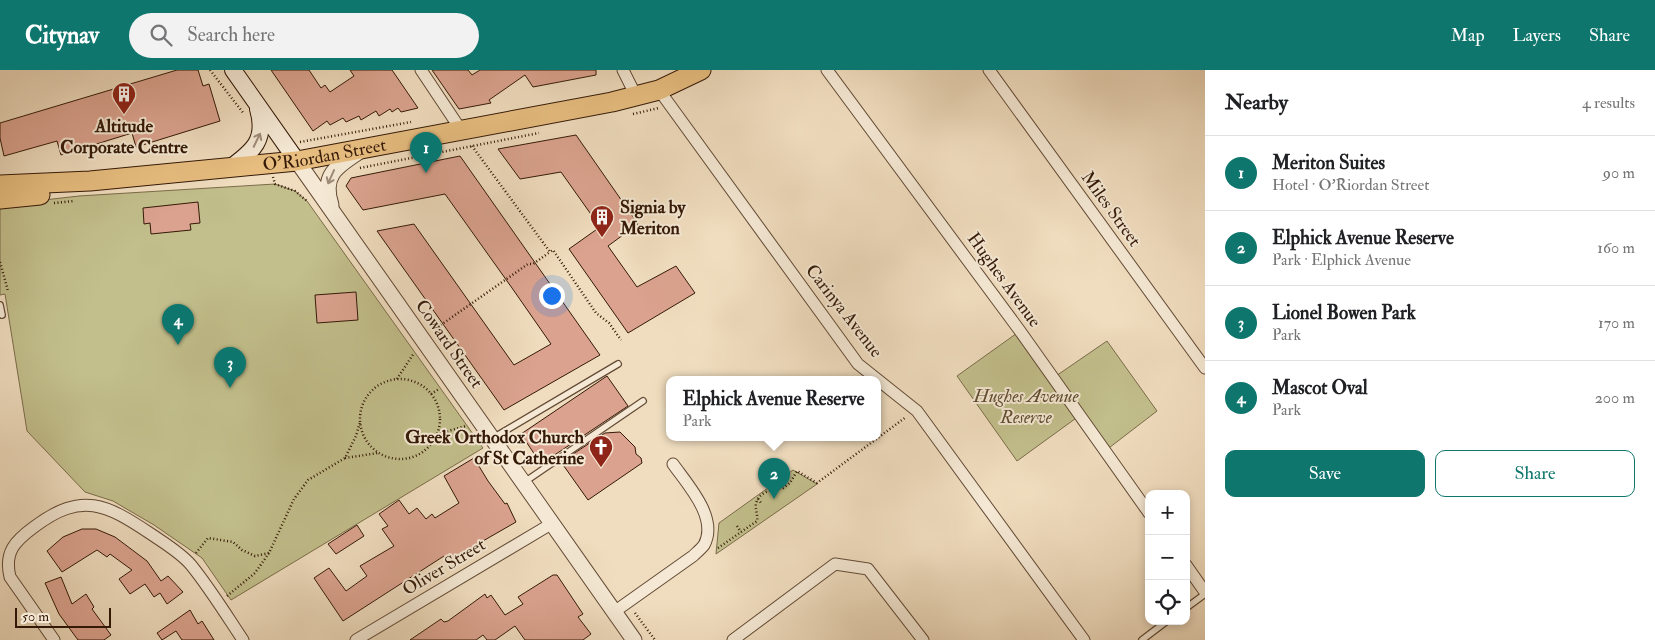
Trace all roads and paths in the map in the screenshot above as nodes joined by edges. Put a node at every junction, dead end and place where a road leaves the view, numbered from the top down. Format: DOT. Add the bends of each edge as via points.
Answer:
graph roads {
  1 [pos="210,70"];
  2 [pos="233,70"];
  3 [pos="421,70"];
  4 [pos="623,70"];
  5 [pos="700,70"];
  6 [pos="827,70"];
  7 [pos="989,70"];
  8 [pos="636,96"];
  9 [pos="664,97"];
  10 [pos="256,102"];
  11 [pos="630,115"];
  12 [pos="247,118"];
  13 [pos="415,122"];
  14 [pos="462,130"];
  15 [pos="547,131"];
  16 [pos="303,141"];
  17 [pos="472,146"];
  18 [pos="361,150"];
  19 [pos="297,161"];
  20 [pos="230,168"];
  21 [pos="357,168"];
  22 [pos="90,181"];
  23 [pos="275,184"];
  24 [pos="0,185"];
  25 [pos="0,199"];
  26 [pos="307,201"];
  27 [pos="336,216"];
  28 [pos="550,252"];
  29 [pos="0,262"];
  30 [pos="8,291"];
  31 [pos="0,305"];
  32 [pos="2,315"];
  33 [pos="436,329"];
  34 [pos="621,340"];
  35 [pos="414,353"];
  36 [pos="618,364"];
  37 [pos="1205,368"];
  38 [pos="874,376"];
  39 [pos="398,379"];
  40 [pos="881,382"];
  41 [pos="439,389"];
  42 [pos="431,394"];
  43 [pos="643,401"];
  44 [pos="906,418"];
  45 [pos="360,422"];
  46 [pos="466,426"];
  47 [pos="437,434"];
  48 [pos="881,436"];
  49 [pos="491,439"];
  50 [pos="874,441"];
  51 [pos="379,453"];
  52 [pos="345,458"];
  53 [pos="673,464"];
  54 [pos="522,484"];
  55 [pos="758,499"];
  56 [pos="761,503"];
  57 [pos="1145,507"];
  58 [pos="551,524"];
  59 [pos="737,526"];
  60 [pos="741,532"];
  61 [pos="718,548"];
  62 [pos="269,553"];
  63 [pos="4,559"];
  64 [pos="190,564"];
  65 [pos="1190,572"];
  66 [pos="1205,593"];
  67 [pos="217,604"];
  68 [pos="1190,605"];
  69 [pos="614,612"];
  70 [pos="635,613"];
  71 [pos="1162,625"];
  72 [pos="54,640"];
  73 [pos="244,640"];
  74 [pos="356,640"];
  75 [pos="634,640"];
  76 [pos="655,640"];
  77 [pos="734,640"];
  78 [pos="923,640"];
  79 [pos="1084,640"];
  80 [pos="1142,640"];
  1 -- 12 [label="path"];
  2 -- 10 [label="main road, Coward Street"];
  3 -- 14 [label="street"];
  4 -- 8 [label="street"];
  5 -- 9 [label="main road, O'Riordan Street"];
  6 -- 57 [label="street, Hughes Avenue" via="1020,331"];
  7 -- 37 [label="street, Miles Street"];
  8 -- 9 [label="main road, O'Riordan Street"];
  8 -- 14 [label="main road, O'Riordan Street"];
  9 -- 11 [label="path" via="654,110"];
  9 -- 38 [label="street, Carinya Avenue" via="858,364"];
  10 -- 19 [label="main road, Coward Street"];
  20 -- 10 [label="main road, one-way" via="252,150 259,138 262,126"];
  13 -- 16 [label="path"];
  14 -- 18 [label="main road, O'Riordan Street"];
  15 -- 17 [label="path"];
  17 -- 21 [label="path"];
  17 -- 28 [label="path"];
  18 -- 19 [label="main road, O'Riordan Street"];
  18 -- 27 [label="street, one-way" via="340,165 329,178 328,192"];
  19 -- 20 [label="main road, O'Riordan Street"];
  19 -- 27 [label="street, Coward Street"];
  20 -- 22 [label="main road, O'Riordan Street"];
  22 -- 24 [label="main road, O'Riordan Street"];
  22 -- 25 [label="main road, O'Riordan Street" via="40,196"];
  23 -- 26 [label="path"];
  27 -- 49 [label="street, Coward Street"];
  28 -- 33 [label="path"];
  28 -- 34 [label="path" via="553,250 596,313 609,323"];
  29 -- 30 [label="path"];
  31 -- 32 [label="lane"];
  35 -- 39 [label="path"];
  36 -- 49 [label="lane"];
  39 -- 42 [label="path" via="410,380"];
  39 -- 45 [label="path" via="374,388 366,397"];
  40 -- 79 [label="street, Carinya Avenue" via="918,410"];
  41 -- 42 [label="path"];
  42 -- 47 [label="path" via="438,406"];
  43 -- 54 [label="lane"];
  44 -- 48 [label="path"];
  45 -- 51 [label="path" via="366,439"];
  45 -- 52 [label="path"];
  46 -- 47 [label="path"];
  47 -- 51 [label="path" via="419,454 392,458"];
  49 -- 54 [label="street, Coward Street"];
  50 -- 55 [label="path" via="816,483 797,471 790,483"];
  51 -- 52 [label="path"];
  52 -- 62 [label="path" via="308,480 294,499"];
  53 -- 69 [label="street" via="698,499 706,518 704,545"];
  54 -- 58 [label="street, Coward Street"];
  55 -- 56 [label="path"];
  55 -- 60 [label="path" via="757,521"];
  58 -- 69 [label="street, Coward Street"];
  58 -- 74 [label="street, Oliver Street"];
  59 -- 60 [label="path"];
  60 -- 61 [label="path"];
  62 -- 64 [label="path" via="255,556 232,542 208,538 198,548"];
  62 -- 67 [label="path" via="255,573"];
  63 -- 64 [label="street" via="13,545 47,518 65,509 89,505 118,512"];
  63 -- 72 [label="street" via="10,577"];
  64 -- 67 [label="street"];
  65 -- 66 [label="street"];
  66 -- 68 [label="lane"];
  67 -- 73 [label="street"];
  69 -- 75 [label="street, Coward Street"];
  70 -- 76 [label="path"];
  71 -- 80 [label="lane"];
  77 -- 78 [label="street" via="834,564 868,569"];
}
